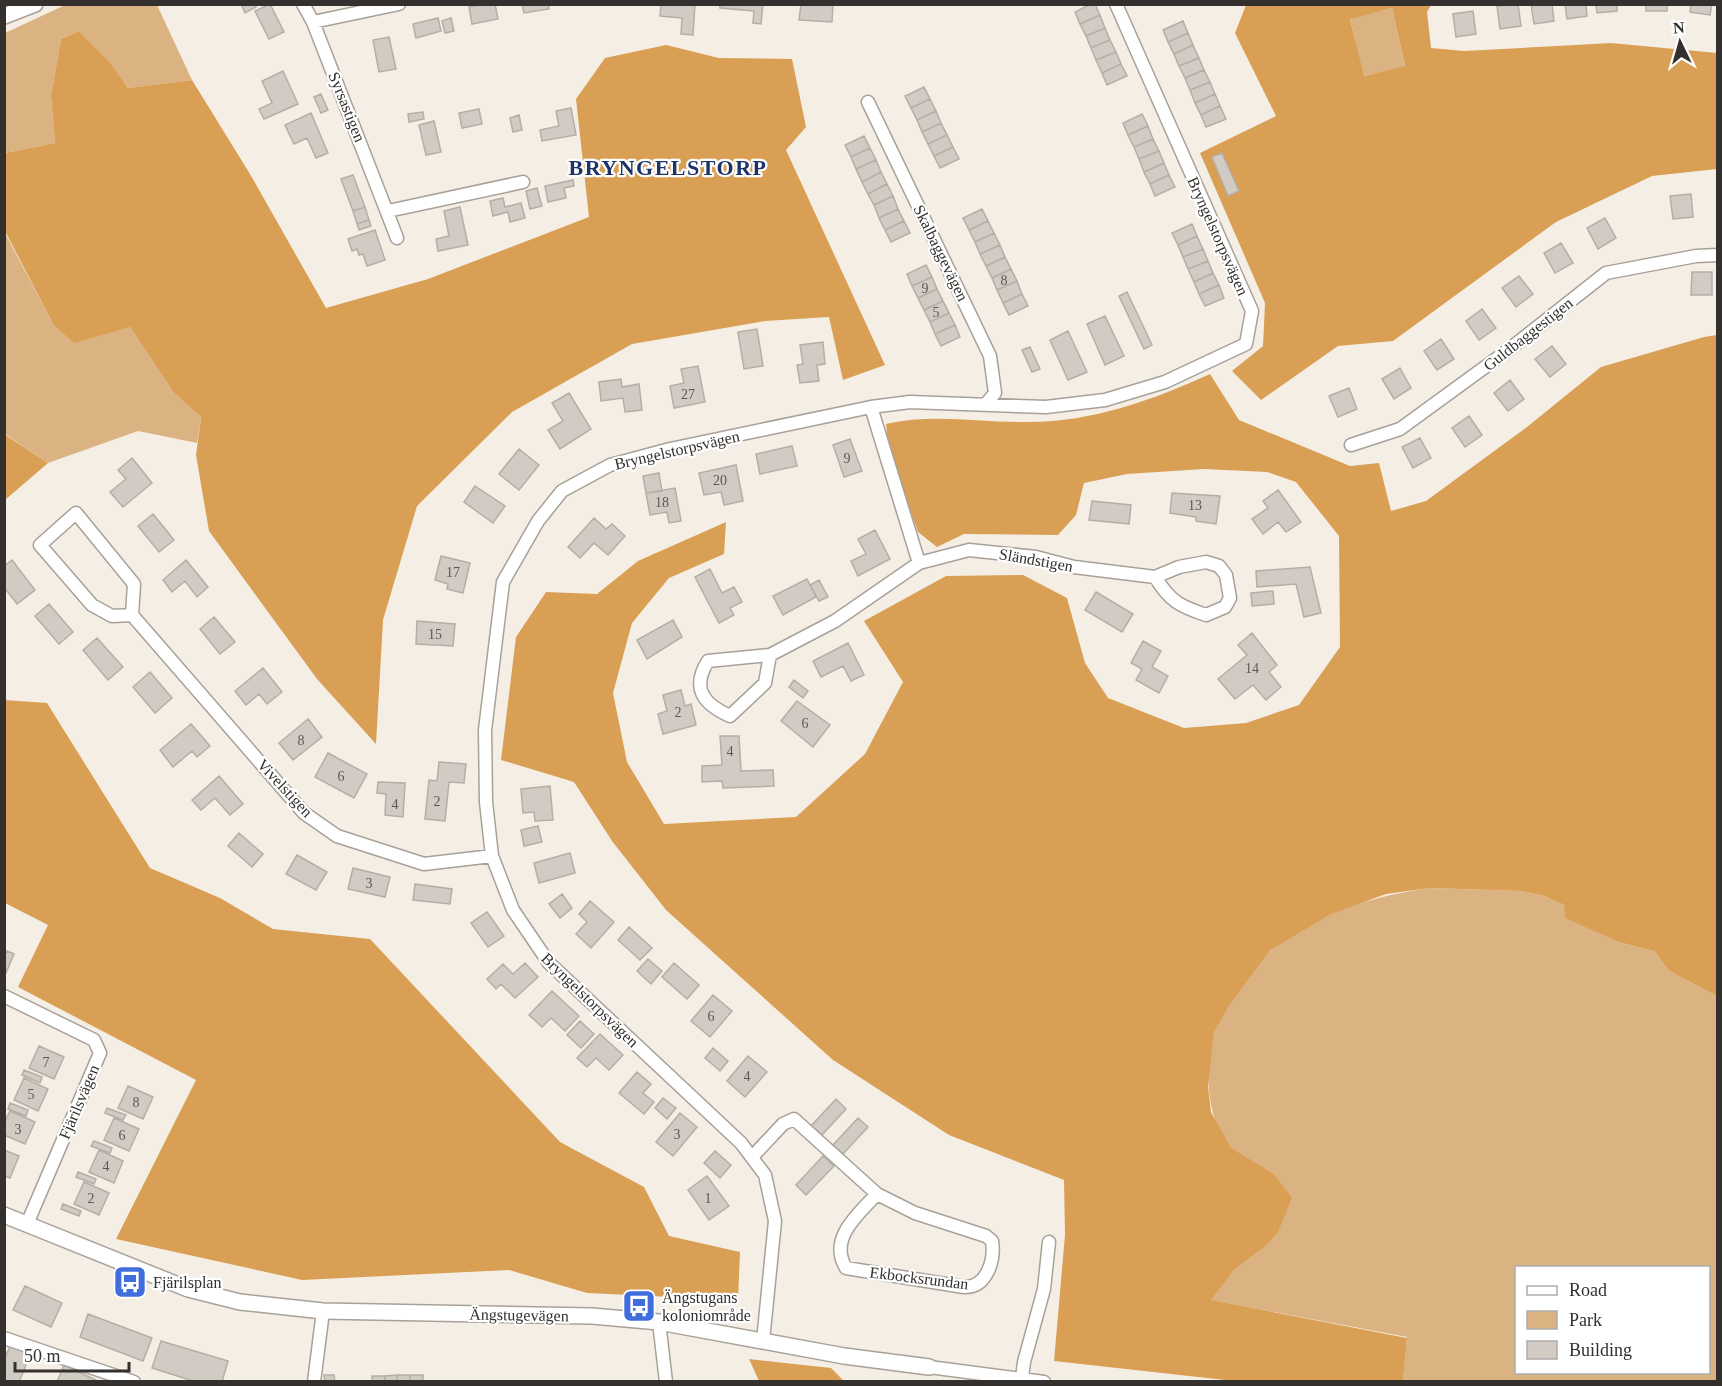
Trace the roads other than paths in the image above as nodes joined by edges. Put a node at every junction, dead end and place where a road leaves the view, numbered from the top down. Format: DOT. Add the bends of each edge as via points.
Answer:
graph roads {
  1 [pos="35,4"];
  2 [pos="303,4"];
  3 [pos="399,4"];
  4 [pos="1116,4"];
  5 [pos="4,16"];
  6 [pos="313,22"];
  7 [pos="868,102"];
  8 [pos="523,182"];
  9 [pos="388,211"];
  10 [pos="396,238"];
  11 [pos="1718,255"];
  12 [pos="985,405"];
  13 [pos="871,407"];
  14 [pos="1351,445"];
  15 [pos="919,563"];
  16 [pos="1155,577"];
  17 [pos="132,615"];
  18 [pos="770,655"];
  19 [pos="492,856"];
  20 [pos="4,996"];
  21 [pos="753,1156"];
  22 [pos="877,1194"];
  23 [pos="4,1215"];
  24 [pos="27,1224"];
  25 [pos="1049,1242"];
  26 [pos="322,1311"];
  27 [pos="659,1322"];
  28 [pos="4,1338"];
  29 [pos="763,1341"];
  30 [pos="929,1367"];
  31 [pos="1022,1378"];
  32 [pos="134,1382"];
  33 [pos="314,1382"];
  34 [pos="666,1382"];
  35 [pos="1044,1382"];
  1 -- 5 [label="street"];
  2 -- 6 [label="street, Syrsastigen"];
  3 -- 6 [label="street"];
  4 -- 12 [label="street, Bryngelstorpsvägen" via="1252,311 1246,345 1165,382 1105,400 1046,407"];
  6 -- 9 [label="street, Syrsastigen"];
  7 -- 12 [label="street, Skalbaggevägen" via="990,356 996,393"];
  8 -- 9 [label="street"];
  9 -- 10 [label="street, Syrsastigen"];
  11 -- 14 [label="street, Guldbaggestigen" via="1696,255 1606,273 1400,429"];
  12 -- 13 [label="street, Bryngelstorpsvägen" via="910,402"];
  13 -- 15 [label="street"];
  13 -- 19 [label="street, Bryngelstorpsvägen" via="609,465 562,491 538,521 503,582 485,730"];
  15 -- 16 [label="street, Sländstigen" via="969,550"];
  15 -- 18 [label="street, Sländstigen" via="835,621"];
  16 -- 16 [label="street, Sländstigen" via="1168,598 1206,615 1225,607 1230,598 1226,575 1219,566 1206,562"];
  17 -- 17 [label="street" via="112,616 92,605 40,545 76,513 134,584"];
  17 -- 19 [label="street, Vivelstigen" via="304,813 337,836 424,864"];
  18 -- 18 [label="street, Sländstigen" via="708,662 700,674 700,693 714,709 729,716 765,683"];
  19 -- 21 [label="street, Bryngelstorpsvägen" via="513,910 549,963"];
  20 -- 24 [label="street, Fjärilsvägen" via="94,1040 100,1053"];
  21 -- 22 [label="street, Ekbocksrundan" via="783,1124 794,1119"];
  21 -- 29 [label="street, Bryngelstorpsvägen" via="765,1175 775,1221"];
  22 -- 22 [label="street, Ekbocksrundan" via="842,1235 841,1260 846,1268 964,1287 983,1281 990,1267 992,1241 986,1236 915,1213"];
  23 -- 24 [label="street, Ängstugevägen"];
  24 -- 26 [label="street, Ängstugevägen" via="188,1289 240,1302"];
  25 -- 31 [label="street" via="1044,1288"];
  26 -- 27 [label="street, Ängstugevägen" via="592,1316"];
  26 -- 33 [label="street"];
  27 -- 29 [label="street, Ängstugevägen"];
  27 -- 34 [label="street"];
  28 -- 32 [label="street"];
  29 -- 30 [label="street, Ängstugevägen"];
  30 -- 31 [label="street, Ängstugevägen"];
  31 -- 35 [label="street, Ängstugevägen"];
}
